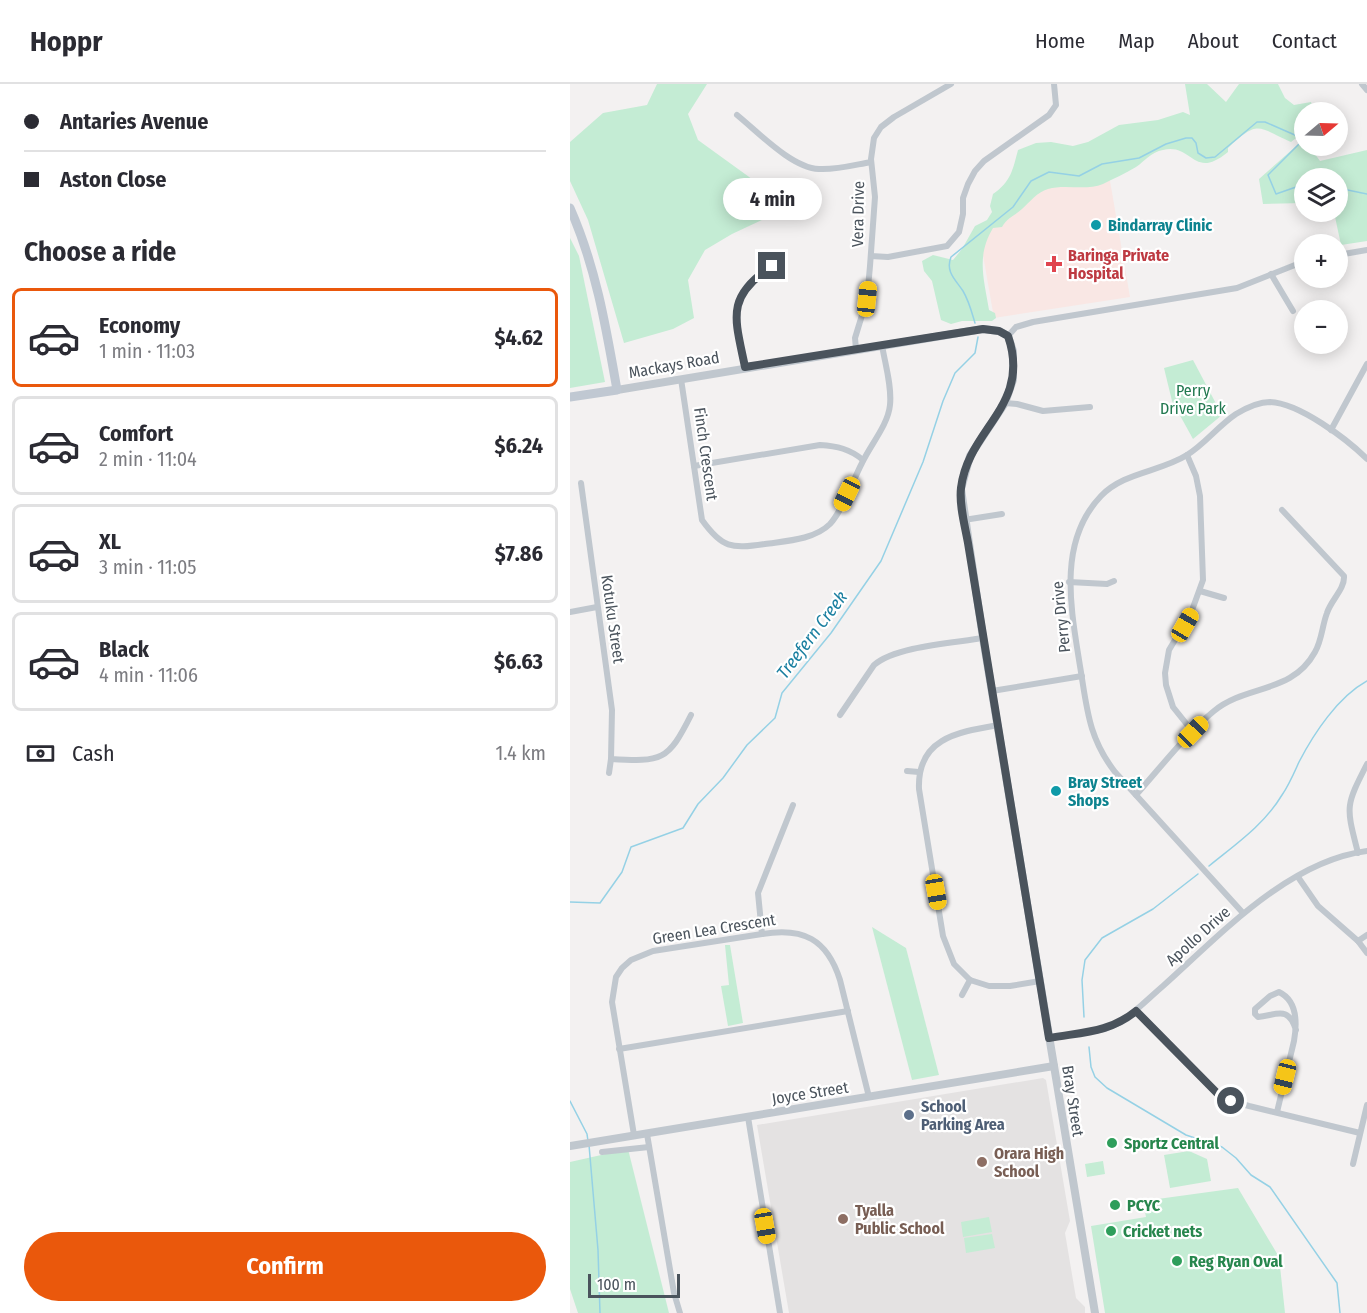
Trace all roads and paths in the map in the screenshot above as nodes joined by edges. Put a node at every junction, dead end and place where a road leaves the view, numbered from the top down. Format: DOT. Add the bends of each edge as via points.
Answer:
graph roads {
  1 [pos="951,84"];
  2 [pos="1054,84"];
  3 [pos="1362,84"];
  4 [pos="1367,90"];
  5 [pos="737,115"];
  6 [pos="871,162"];
  7 [pos="570,208"];
  8 [pos="1367,253"];
  9 [pos="1348,254"];
  10 [pos="871,256"];
  11 [pos="1294,265"];
  12 [pos="772,266"];
  13 [pos="1271,274"];
  14 [pos="1293,311"];
  15 [pos="1008,336"];
  16 [pos="882,345"];
  17 [pos="856,349"];
  18 [pos="1367,364"];
  19 [pos="745,367"];
  20 [pos="681,379"];
  21 [pos="617,390"];
  22 [pos="570,397"];
  23 [pos="1005,403"];
  24 [pos="1090,407"];
  25 [pos="1332,430"];
  26 [pos="1187,456"];
  27 [pos="863,459"];
  28 [pos="1367,459"];
  29 [pos="694,466"];
  30 [pos="581,483"];
  31 [pos="1282,510"];
  32 [pos="1002,514"];
  33 [pos="964,519"];
  34 [pos="1114,581"];
  35 [pos="1069,582"];
  36 [pos="1200,591"];
  37 [pos="1224,598"];
  38 [pos="597,607"];
  39 [pos="570,612"];
  40 [pos="983,638"];
  41 [pos="1082,676"];
  42 [pos="992,691"];
  43 [pos="691,715"];
  44 [pos="840,715"];
  45 [pos="998,725"];
  46 [pos="1193,732"];
  47 [pos="610,759"];
  48 [pos="1367,764"];
  49 [pos="907,771"];
  50 [pos="919,772"];
  51 [pos="609,773"];
  52 [pos="1136,795"];
  53 [pos="793,805"];
  54 [pos="1367,851"];
  55 [pos="1358,853"];
  56 [pos="1298,877"];
  57 [pos="1243,914"];
  58 [pos="762,934"];
  59 [pos="1367,935"];
  60 [pos="1358,941"];
  61 [pos="1367,953"];
  62 [pos="970,980"];
  63 [pos="1040,981"];
  64 [pos="962,994"];
  65 [pos="848,1011"];
  66 [pos="1136,1011"];
  67 [pos="1296,1030"];
  68 [pos="1049,1038"];
  69 [pos="619,1049"];
  70 [pos="1054,1066"];
  71 [pos="869,1097"];
  72 [pos="1367,1105"];
  73 [pos="1277,1112"];
  74 [pos="748,1117"];
  75 [pos="1360,1133"];
  76 [pos="647,1134"];
  77 [pos="634,1135"];
  78 [pos="570,1146"];
  79 [pos="649,1147"];
  80 [pos="602,1152"];
  81 [pos="1353,1164"];
  82 [pos="680,1313"];
  83 [pos="780,1313"];
  84 [pos="1095,1313"];
  1 -- 6 [label="street, Vera Drive" via="881,127"];
  2 -- 10 [label="street" via="1056,105 1049,115 975,171 963,198 959,232 948,246"];
  3 -- 4 [label="street"];
  5 -- 6 [label="street" via="799,164 834,169"];
  6 -- 10 [label="street, Vera Drive" via="875,197"];
  7 -- 21 [label="main road" via="596,277"];
  8 -- 9 [label="street"];
  10 -- 17 [label="street, Vera Drive"];
  11 -- 13 [label="street"];
  12 -- 19 [label="street" via="748,284 736,310"];
  13 -- 14 [label="street"];
  13 -- 15 [label="street" via="1235,289 1033,322 1016,327"];
  15 -- 16 [label="street, Mackays Road" via="983,329"];
  15 -- 23 [label="street, Bray Street" via="1013,351 1013,380"];
  16 -- 17 [label="street, Mackays Road"];
  16 -- 27 [label="street, Finch Crescent" via="890,406"];
  17 -- 19 [label="street, Mackays Road"];
  18 -- 25 [label="street"];
  19 -- 20 [label="street, Mackays Road"];
  20 -- 21 [label="street, Mackays Road"];
  20 -- 29 [label="street, Finch Crescent"];
  21 -- 22 [label="main road, Mackays Road"];
  23 -- 24 [label="street" via="1043,411"];
  23 -- 33 [label="street, Bray Street" via="970,456 961,489"];
  25 -- 26 [label="street, Perry Drive" via="1283,404 1268,402 1234,415"];
  25 -- 28 [label="street, Perry Drive"];
  26 -- 35 [label="street, Perry Drive" via="1120,482 1103,495 1082,524"];
  26 -- 36 [label="street" via="1200,496 1204,569"];
  27 -- 29 [label="street" via="838,446 820,445"];
  27 -- 29 [label="street, Finch Crescent" via="830,524 812,535 749,546 729,546 715,538 702,520"];
  30 -- 38 [label="street, Kotuku Street"];
  31 -- 46 [label="street" via="1342,572 1344,584 1330,605 1315,653 1301,670 1277,686 1232,699"];
  32 -- 33 [label="street"];
  33 -- 40 [label="street, Bray Street"];
  34 -- 35 [label="street"];
  35 -- 41 [label="street, Perry Drive"];
  36 -- 37 [label="street"];
  36 -- 46 [label="street" via="1169,651 1165,673 1173,706"];
  38 -- 39 [label="street"];
  38 -- 47 [label="street, Kotuku Street" via="612,710"];
  40 -- 42 [label="street, Bray Street"];
  40 -- 44 [label="street" via="884,657 874,665"];
  41 -- 42 [label="street"];
  41 -- 52 [label="street, Perry Drive" via="1098,747"];
  42 -- 45 [label="street, Bray Street"];
  43 -- 47 [label="street" via="665,755 651,760"];
  45 -- 50 [label="street" via="949,736 932,749"];
  45 -- 63 [label="street, Bray Street"];
  46 -- 52 [label="street"];
  47 -- 51 [label="street, Kotuku Street"];
  48 -- 55 [label="street" via="1349,804"];
  49 -- 50 [label="street"];
  50 -- 62 [label="street" via="945,946 954,964"];
  52 -- 57 [label="street, Perry Drive"];
  53 -- 58 [label="street" via="758,893"];
  54 -- 55 [label="street, Apollo Drive"];
  55 -- 56 [label="street, Apollo Drive" via="1328,861"];
  56 -- 57 [label="street, Apollo Drive"];
  56 -- 60 [label="street" via="1318,906"];
  57 -- 66 [label="street, Apollo Drive"];
  58 -- 65 [label="street, Green Lea Crescent" via="792,932 816,941 836,965"];
  58 -- 69 [label="street, Green Lea Crescent" via="653,951 631,960 622,968 612,989"];
  59 -- 60 [label="street"];
  60 -- 61 [label="street"];
  62 -- 63 [label="street" via="1000,987"];
  62 -- 64 [label="street"];
  63 -- 68 [label="street, Bray Street"];
  65 -- 69 [label="street"];
  65 -- 71 [label="street, Green Lea Crescent"];
  66 -- 68 [label="street, Apollo Drive" via="1110,1027"];
  66 -- 73 [label="street" via="1217,1093 1231,1101"];
  67 -- 67 [label="street" via="1284,1013 1258,1017 1255,1009 1273,994 1281,993 1295,1013"];
  67 -- 73 [label="street"];
  68 -- 70 [label="street, Bray Street"];
  69 -- 77 [label="street, Green Lea Crescent"];
  70 -- 71 [label="street, Joyce Street"];
  70 -- 84 [label="street, Bray Street"];
  71 -- 74 [label="street, Joyce Street"];
  72 -- 75 [label="street"];
  73 -- 75 [label="street"];
  74 -- 76 [label="street, Joyce Street"];
  74 -- 83 [label="street"];
  75 -- 81 [label="street"];
  76 -- 77 [label="street, Joyce Street"];
  76 -- 79 [label="street"];
  77 -- 78 [label="street, Joyce Street"];
  79 -- 80 [label="street"];
  79 -- 82 [label="street"];
}
